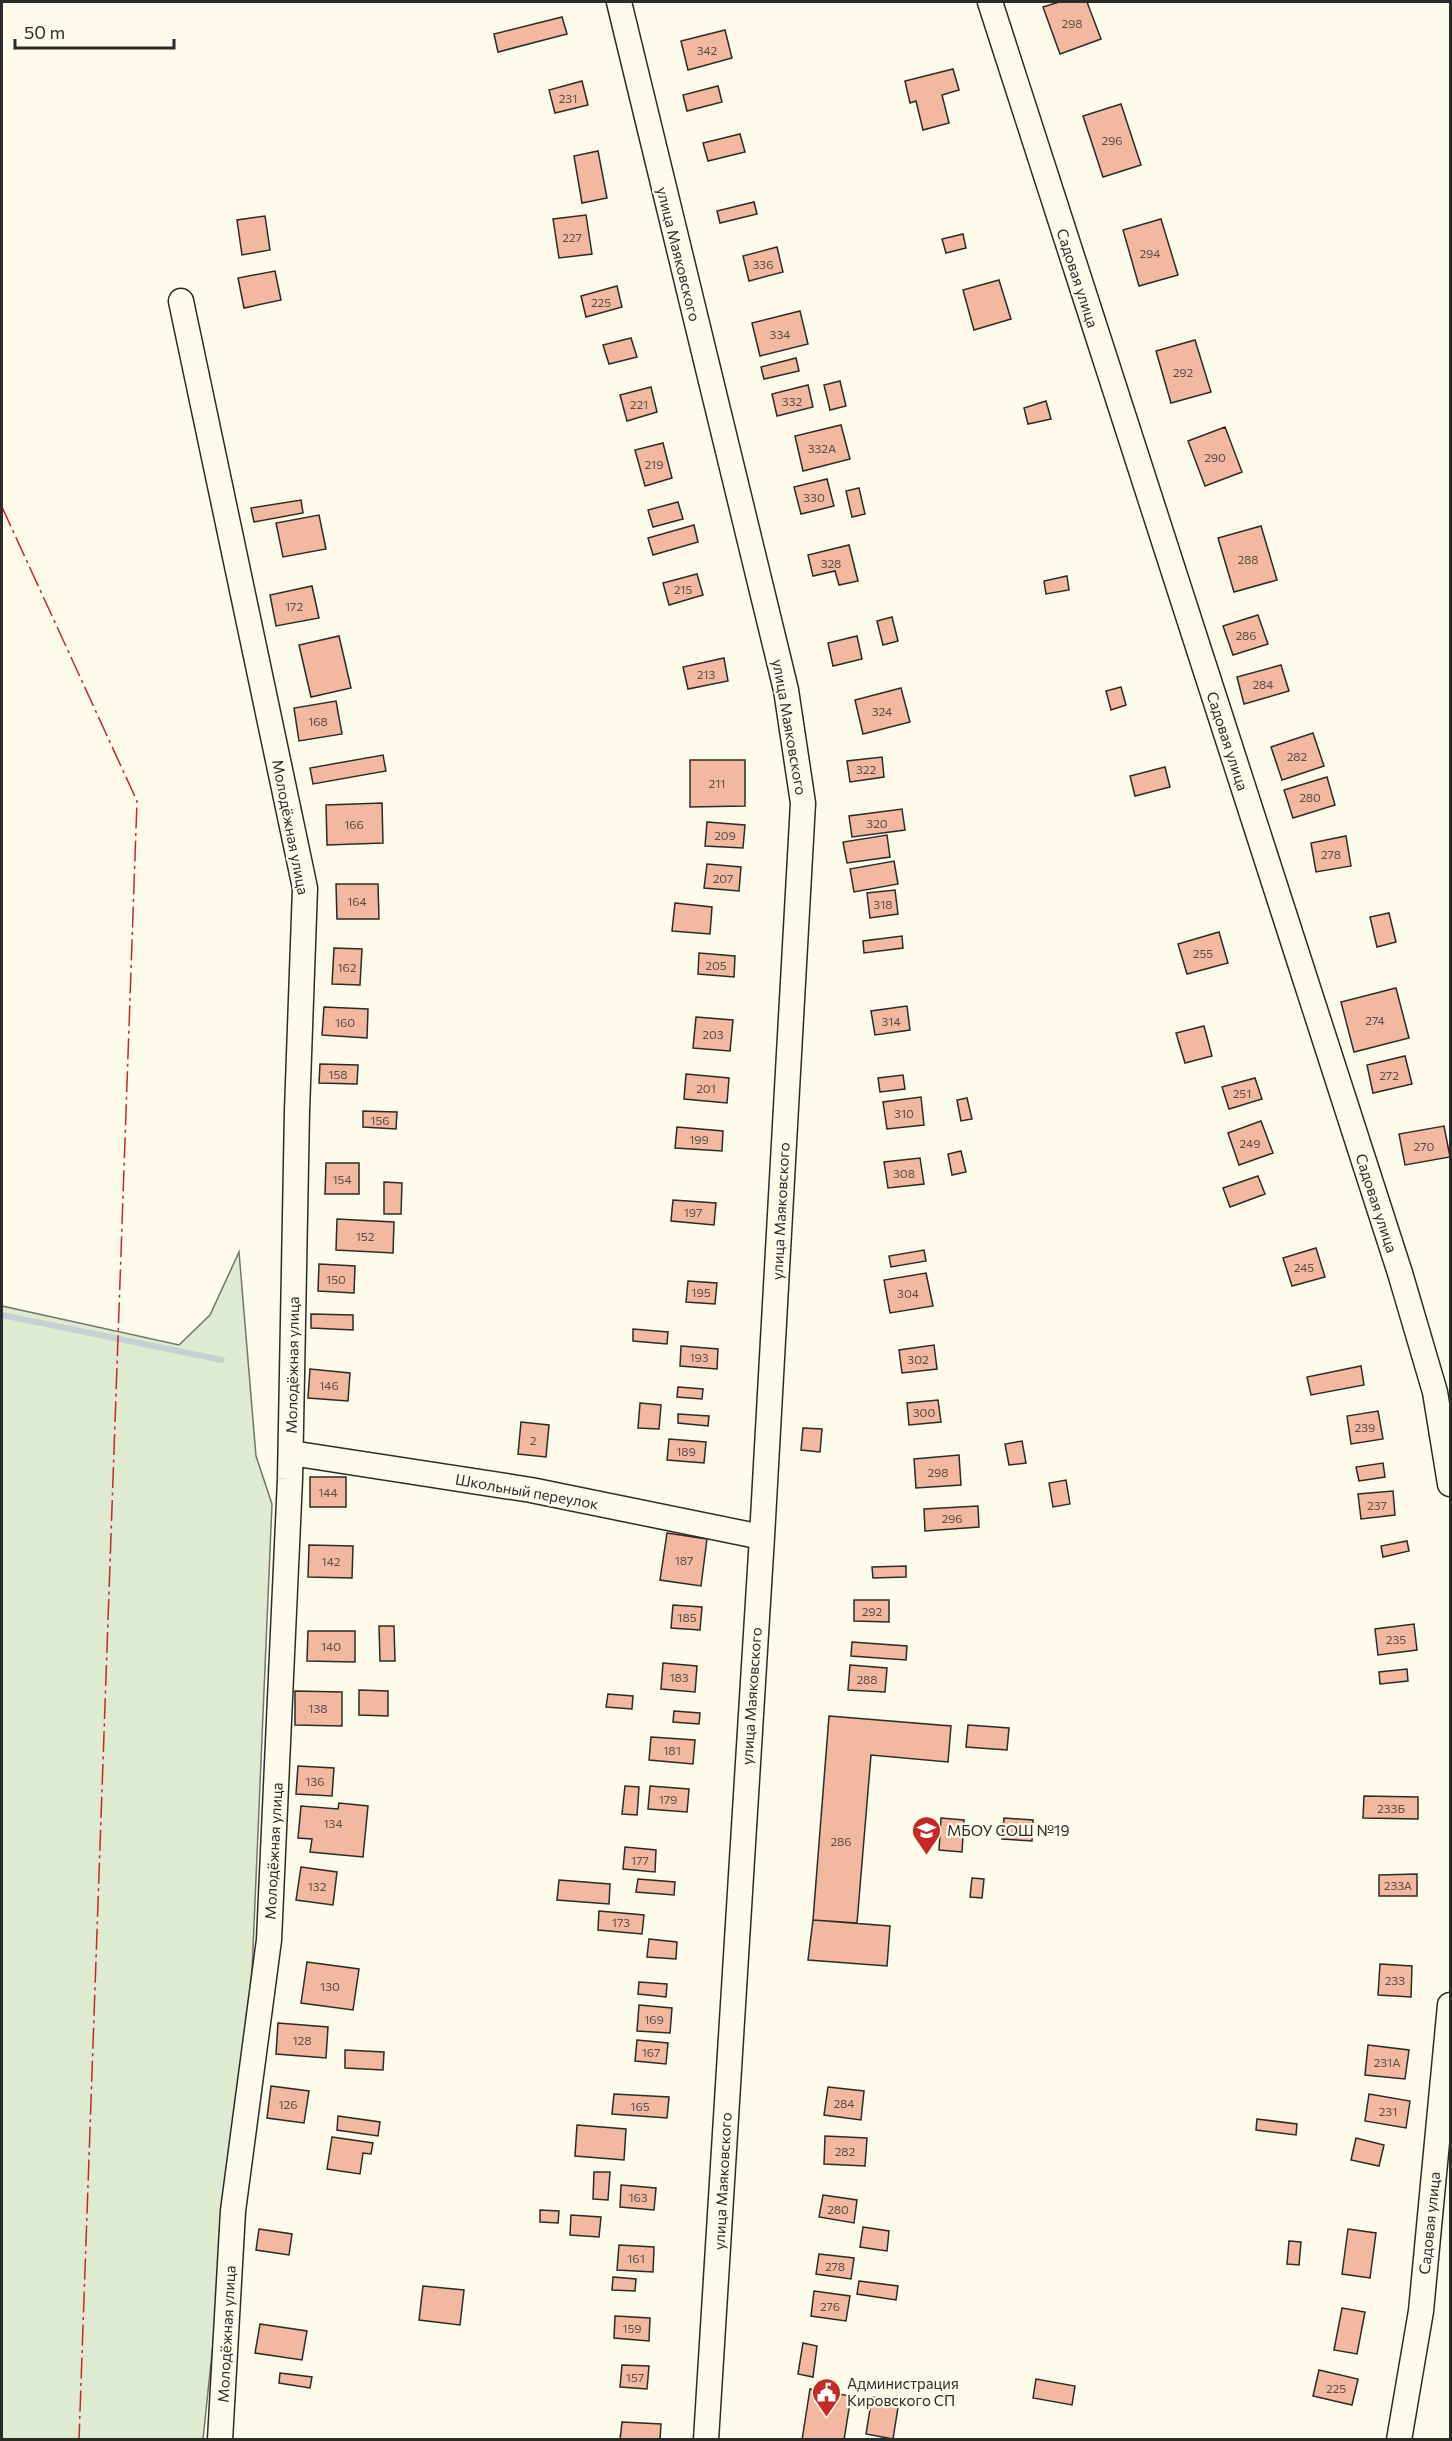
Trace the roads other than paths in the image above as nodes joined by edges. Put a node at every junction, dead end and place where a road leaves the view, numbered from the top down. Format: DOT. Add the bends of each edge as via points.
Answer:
graph roads {
  1 [pos="619,2"];
  2 [pos="990,2"];
  3 [pos="181,301"];
  4 [pos="291,1453"];
  5 [pos="1450,1484"];
  6 [pos="762,1538"];
  7 [pos="1450,2005"];
  8 [pos="220,2439"];
  9 [pos="706,2439"];
  10 [pos="1399,2439"];
  1 -- 6 [label="street, улица Маяковского" via="786,690 803,803"];
  2 -- 5 [label="street, Садовая улица" via="1400,1273 1435,1392"];
  3 -- 4 [label="street, Молодёжная улица" via="305,888"];
  4 -- 6 [label="street, Школьный переулок" via="531,1490"];
  4 -- 8 [label="street, Молодёжная улица" via="269,1940 233,2211"];
  6 -- 9 [label="street, улица Маяковского"];
  7 -- 10 [label="street, Садовая улица" via="1421,2311"];
}
